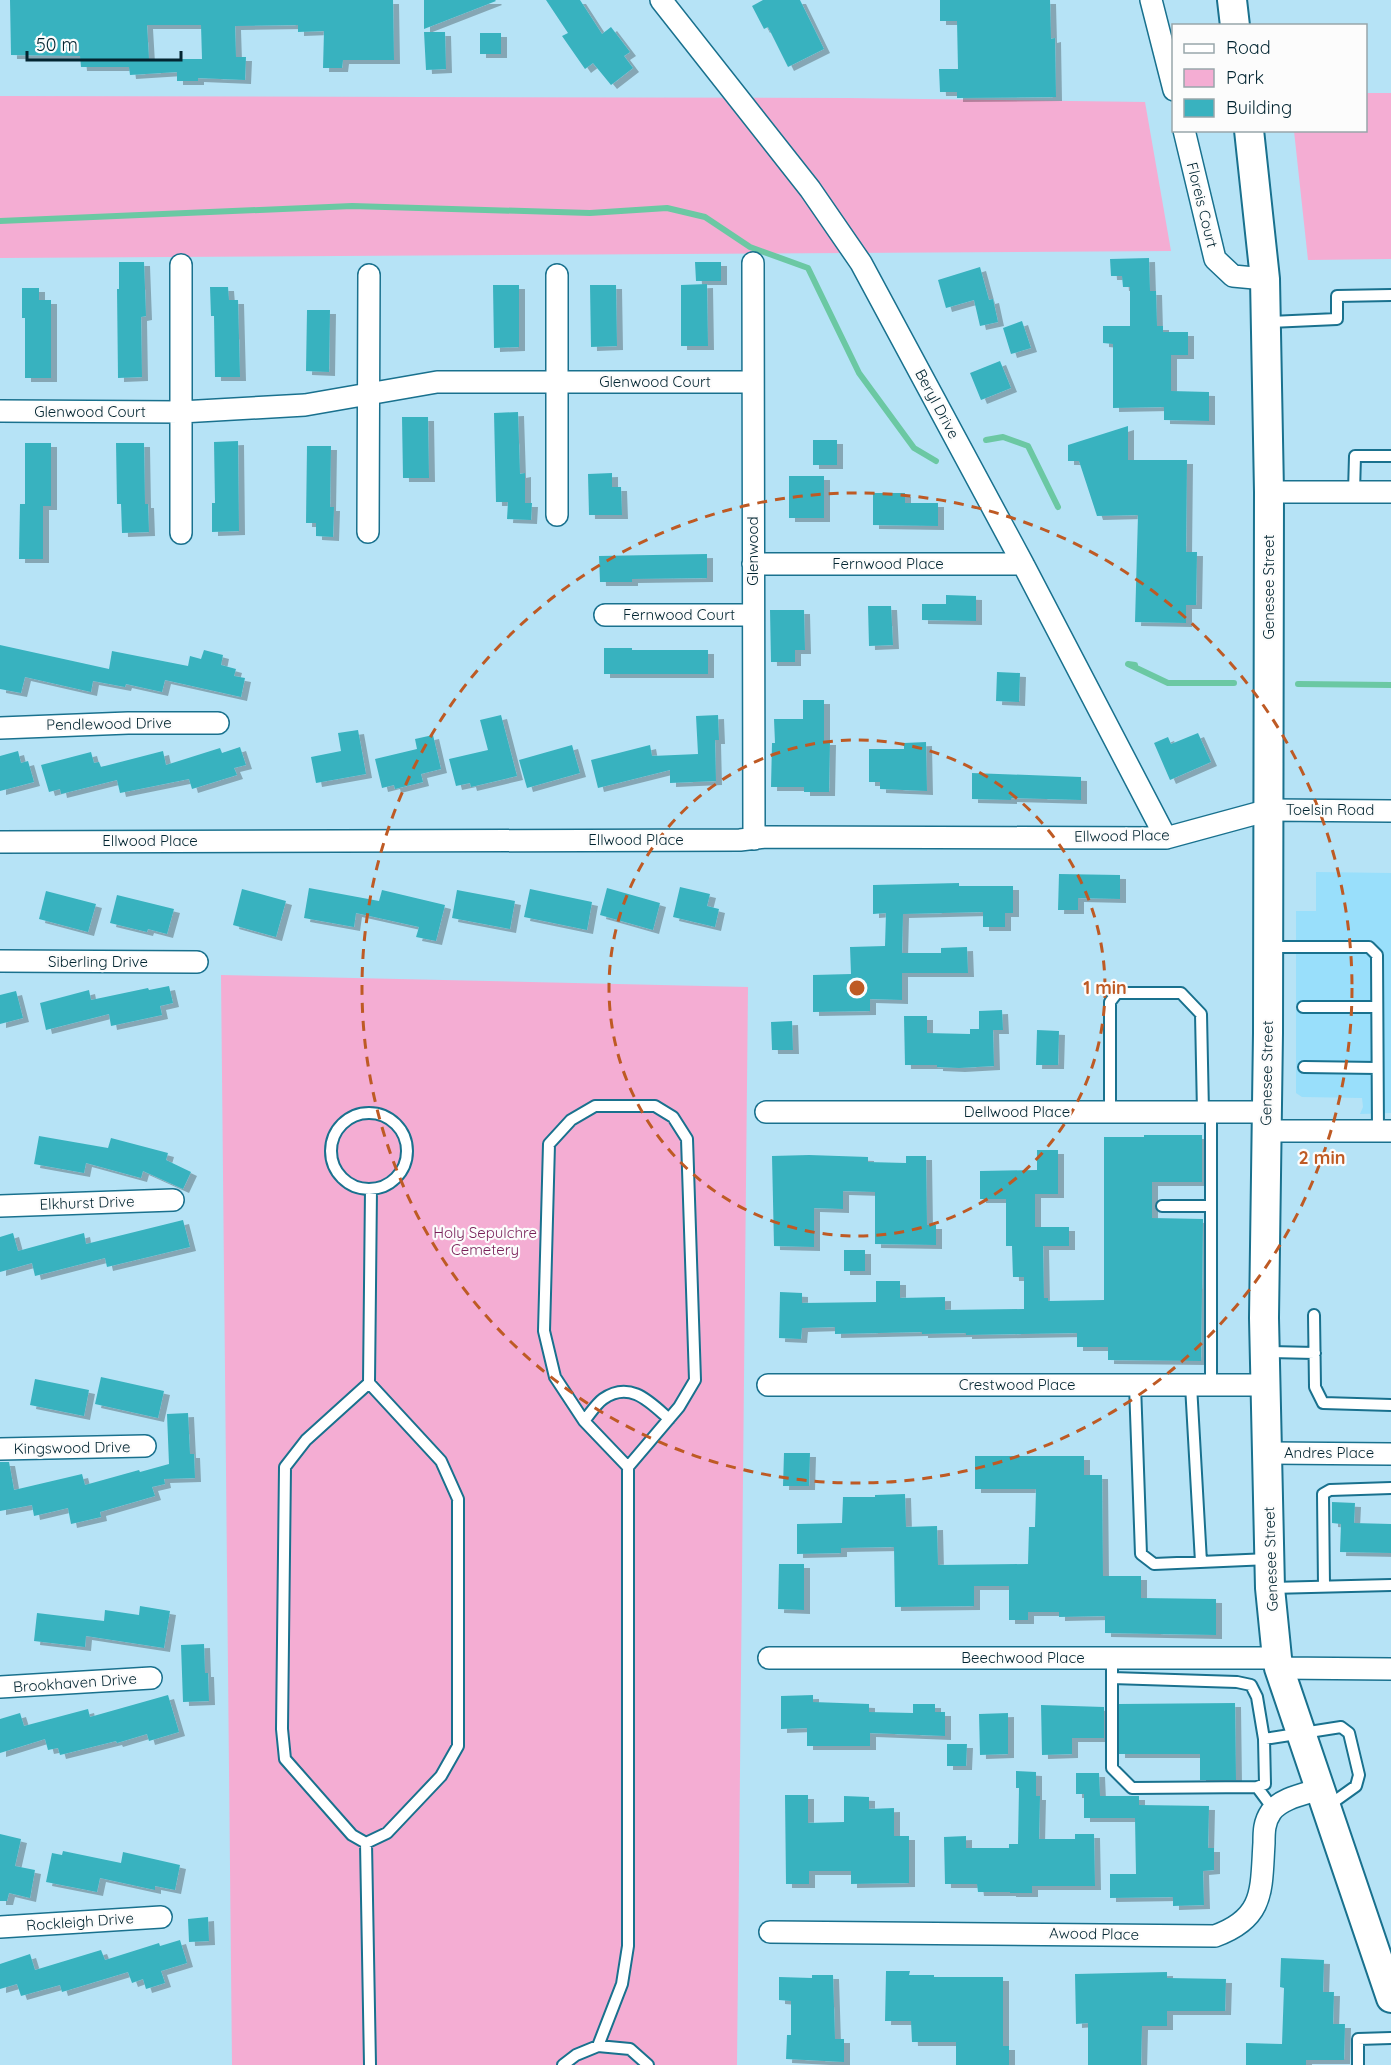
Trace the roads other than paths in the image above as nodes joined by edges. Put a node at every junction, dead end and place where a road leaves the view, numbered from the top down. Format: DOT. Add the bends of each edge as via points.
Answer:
graph roads {
  1 [pos="661,0"];
  2 [pos="1151,0"];
  3 [pos="1232,0"];
  4 [pos="1235,24"];
  5 [pos="1172,86"];
  6 [pos="1184,132"];
  7 [pos="1249,132"];
  8 [pos="753,263"];
  9 [pos="181,265"];
  10 [pos="369,275"];
  11 [pos="557,275"];
  12 [pos="1265,279"];
  13 [pos="1391,295"];
  14 [pos="1266,322"];
  15 [pos="557,382"];
  16 [pos="753,382"];
  17 [pos="368,395"];
  18 [pos="0,411"];
  19 [pos="181,412"];
  20 [pos="1391,456"];
  21 [pos="1269,492"];
  22 [pos="1354,492"];
  23 [pos="1391,492"];
  24 [pos="557,515"];
  25 [pos="368,532"];
  26 [pos="181,533"];
  27 [pos="753,564"];
  28 [pos="1023,564"];
  29 [pos="605,615"];
  30 [pos="753,615"];
  31 [pos="218,723"];
  32 [pos="0,728"];
  33 [pos="1269,810"];
  34 [pos="1391,811"];
  35 [pos="1166,838"];
  36 [pos="753,839"];
  37 [pos="0,842"];
  38 [pos="1268,947"];
  39 [pos="0,961"];
  40 [pos="197,962"];
  41 [pos="1303,1007"];
  42 [pos="1377,1007"];
  43 [pos="1304,1067"];
  44 [pos="1377,1068"];
  45 [pos="766,1112"];
  46 [pos="1110,1112"];
  47 [pos="1207,1112"];
  48 [pos="1267,1121"];
  49 [pos="1384,1131"];
  50 [pos="371,1189"];
  51 [pos="173,1200"];
  52 [pos="0,1206"];
  53 [pos="1162,1206"];
  54 [pos="1211,1206"];
  55 [pos="1314,1315"];
  56 [pos="1265,1352"];
  57 [pos="1315,1353"];
  58 [pos="369,1383"];
  59 [pos="768,1385"];
  60 [pos="1135,1385"];
  61 [pos="1201,1385"];
  62 [pos="1266,1385"];
  63 [pos="1391,1405"];
  64 [pos="669,1419"];
  65 [pos="584,1421"];
  66 [pos="145,1446"];
  67 [pos="0,1449"];
  68 [pos="1267,1453"];
  69 [pos="1391,1454"];
  70 [pos="628,1467"];
  71 [pos="1391,1488"];
  72 [pos="1269,1559"];
  73 [pos="1201,1562"];
  74 [pos="1391,1585"];
  75 [pos="1324,1586"];
  76 [pos="1270,1588"];
  77 [pos="769,1658"];
  78 [pos="1278,1663"];
  79 [pos="1112,1668"];
  80 [pos="1391,1669"];
  81 [pos="151,1678"];
  82 [pos="0,1688"];
  83 [pos="1302,1735"];
  84 [pos="1264,1739"];
  85 [pos="1257,1787"];
  86 [pos="1323,1798"];
  87 [pos="1274,1810"];
  88 [pos="366,1843"];
  89 [pos="161,1917"];
  90 [pos="0,1927"];
  91 [pos="770,1932"];
  92 [pos="1384,1955"];
  93 [pos="1391,1998"];
  94 [pos="1391,2038"];
  95 [pos="598,2046"];
  96 [pos="370,2065"];
  97 [pos="563,2065"];
  98 [pos="648,2065"];
  99 [pos="1358,2065"];
  1 -- 28 [label="street, Beryl Drive" via="810,189 861,263"];
  2 -- 5 [label="street"];
  3 -- 4 [label="main road"];
  6 -- 12 [label="street, Floreis Court" via="1215,259 1233,276"];
  7 -- 12 [label="main road, Genesee Street"];
  8 -- 16 [label="street, Glenwood"];
  9 -- 19 [label="street"];
  10 -- 17 [label="street"];
  11 -- 15 [label="street"];
  12 -- 14 [label="main road, Genesee Street"];
  13 -- 14 [label="lane" via="1337,296 1337,319"];
  14 -- 21 [label="main road, Genesee Street"];
  15 -- 16 [label="street, Glenwood Court"];
  15 -- 17 [label="street, Glenwood Court" via="437,382"];
  15 -- 24 [label="street"];
  16 -- 27 [label="street, Glenwood"];
  17 -- 19 [label="street, Glenwood Court" via="305,405"];
  17 -- 25 [label="street"];
  18 -- 19 [label="street, Glenwood Court"];
  19 -- 26 [label="street"];
  20 -- 22 [label="lane" via="1355,456"];
  21 -- 22 [label="street"];
  21 -- 33 [label="main road, Genesee Street"];
  22 -- 23 [label="street"];
  27 -- 28 [label="street, Fernwood Place"];
  27 -- 30 [label="street, Glenwood"];
  28 -- 35 [label="street, Beryl Drive"];
  29 -- 30 [label="street, Fernwood Court"];
  30 -- 36 [label="street, Glenwood"];
  31 -- 32 [label="street, Pendlewood Drive"];
  33 -- 34 [label="street, Toelsin Road"];
  33 -- 35 [label="street, Ellwood Place"];
  33 -- 38 [label="main road, Genesee Street"];
  35 -- 36 [label="street, Ellwood Place"];
  36 -- 37 [label="street, Ellwood Place"];
  38 -- 42 [label="lane" via="1369,947 1377,955"];
  38 -- 48 [label="main road, Genesee Street"];
  39 -- 40 [label="street, Siberling Drive"];
  41 -- 42 [label="lane"];
  42 -- 44 [label="lane"];
  43 -- 44 [label="lane"];
  44 -- 49 [label="lane"];
  45 -- 46 [label="street, Dellwood Place"];
  46 -- 47 [label="street, Dellwood Place"];
  46 -- 47 [label="lane" via="1110,1002 1117,993 1181,993 1201,1014"];
  47 -- 48 [label="street, Dellwood Place"];
  47 -- 54 [label="lane"];
  48 -- 49 [label="street, Dellwood Place"];
  48 -- 56 [label="main road, Genesee Street"];
  50 -- 50 [label="lane" via="349,1183 339,1174 331,1152 340,1126 368,1112 382,1114 398,1125 408,1150 397,1178 386,1186"];
  50 -- 58 [label="lane"];
  51 -- 52 [label="street, Elkhurst Drive"];
  53 -- 54 [label="lane"];
  54 -- 61 [label="lane"];
  55 -- 57 [label="lane"];
  56 -- 57 [label="lane"];
  56 -- 62 [label="main road, Genesee Street"];
  57 -- 63 [label="lane" via="1315,1387 1323,1403"];
  58 -- 88 [label="lane" via="306,1440 285,1467 282,1718 285,1759 352,1835"];
  58 -- 88 [label="lane" via="441,1461 458,1499 458,1746 441,1776 387,1833"];
  59 -- 60 [label="street, Crestwood Place"];
  60 -- 61 [label="street, Crestwood Place"];
  60 -- 73 [label="lane" via="1141,1554 1154,1564"];
  61 -- 62 [label="street, Crestwood Place"];
  61 -- 73 [label="lane"];
  62 -- 68 [label="main road, Genesee Street"];
  64 -- 65 [label="lane" via="644,1396 625,1391 603,1399"];
  64 -- 65 [label="lane" via="695,1380 687,1139 673,1117 654,1106 595,1106 571,1120 549,1144 544,1331 555,1377"];
  64 -- 70 [label="lane"];
  65 -- 70 [label="lane"];
  66 -- 67 [label="street, Kingswood Drive"];
  68 -- 69 [label="street, Andres Place"];
  68 -- 72 [label="main road, Genesee Street"];
  70 -- 95 [label="lane" via="628,1946 622,1984"];
  71 -- 75 [label="lane" via="1330,1490 1323,1494"];
  72 -- 73 [label="lane"];
  72 -- 76 [label="main road, Genesee Street"];
  74 -- 75 [label="lane"];
  75 -- 76 [label="lane"];
  76 -- 78 [label="main road, Genesee Street"];
  77 -- 79 [label="street, Beechwood Place"];
  78 -- 79 [label="street, Beechwood Place"];
  78 -- 80 [label="street, Beechwood Place"];
  78 -- 83 [label="main road, Genesee Street"];
  79 -- 84 [label="lane" via="1251,1685 1257,1697"];
  79 -- 85 [label="lane" via="1112,1768 1132,1788"];
  81 -- 82 [label="street, Brookhaven Drive"];
  83 -- 84 [label="lane"];
  83 -- 86 [label="main road, Genesee Street"];
  83 -- 86 [label="lane" via="1341,1727 1350,1733 1359,1775 1356,1786"];
  84 -- 85 [label="lane" via="1265,1784"];
  85 -- 87 [label="lane"];
  86 -- 87 [label="street" via="1282,1802"];
  86 -- 92 [label="main road, Genesee Street"];
  87 -- 91 [label="street, Awood Place" via="1265,1825 1261,1889 1256,1906 1233,1929 1215,1936"];
  88 -- 96 [label="lane"];
  89 -- 90 [label="street, Rockleigh Drive"];
  92 -- 93 [label="main road, Genesee Street"];
  94 -- 99 [label="lane" via="1358,2039"];
  95 -- 97 [label="lane"];
  95 -- 98 [label="lane" via="630,2049"];
}
